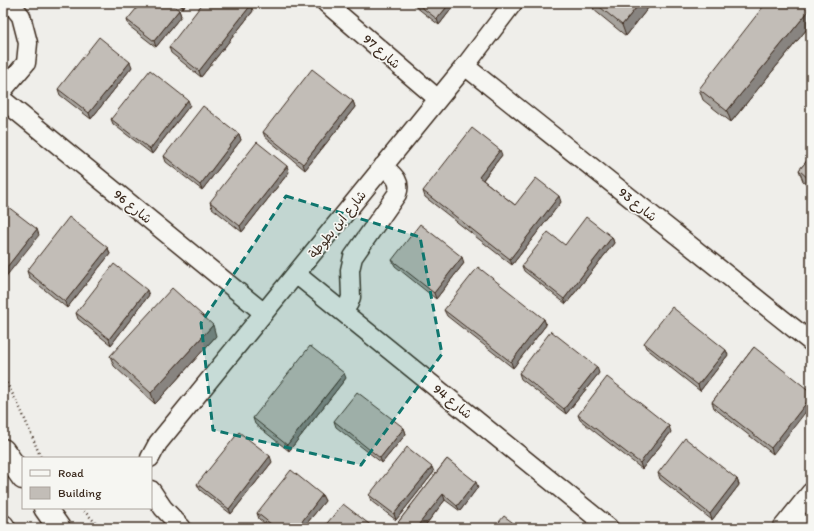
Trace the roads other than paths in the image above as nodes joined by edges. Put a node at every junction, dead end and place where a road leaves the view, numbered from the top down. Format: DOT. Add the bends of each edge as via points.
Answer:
graph roads {
  1 [pos="10,3"];
  2 [pos="326,3"];
  3 [pos="513,3"];
  4 [pos="465,66"];
  5 [pos="3,90"];
  6 [pos="438,99"];
  7 [pos="3,100"];
  8 [pos="383,166"];
  9 [pos="296,274"];
  10 [pos="343,312"];
  11 [pos="264,313"];
  12 [pos="811,342"];
  13 [pos="3,450"];
  14 [pos="154,450"];
  15 [pos="22,477"];
  16 [pos="152,492"];
  17 [pos="811,492"];
  18 [pos="46,509"];
  19 [pos="788,522"];
  20 [pos="59,528"];
  21 [pos="182,528"];
  22 [pos="609,528"];
  23 [pos="807,528"];
  1 -- 5 [label="street" via="21,16 28,43 26,63"];
  2 -- 6 [label="street, شارع 97"];
  3 -- 4 [label="street, شارع ابن بطوطة"];
  4 -- 6 [label="street, شارع ابن بطوطة"];
  4 -- 12 [label="street, شارع 93"];
  6 -- 8 [label="street, شارع ابن بطوطة"];
  7 -- 11 [label="street, شارع 96"];
  8 -- 9 [label="street, شارع ابن بطوطة"];
  8 -- 10 [label="street" via="396,177 399,189 354,256 350,270 351,297"];
  9 -- 10 [label="street, شارع 94"];
  9 -- 11 [label="street, شارع ابن بطوطة"];
  10 -- 22 [label="street, شارع 94"];
  11 -- 14 [label="street, شارع ابن بطوطة"];
  13 -- 15 [label="main road"];
  16 -- 21 [label="street"];
  17 -- 19 [label="street"];
  18 -- 20 [label="main road"];
  19 -- 23 [label="street"];
}
